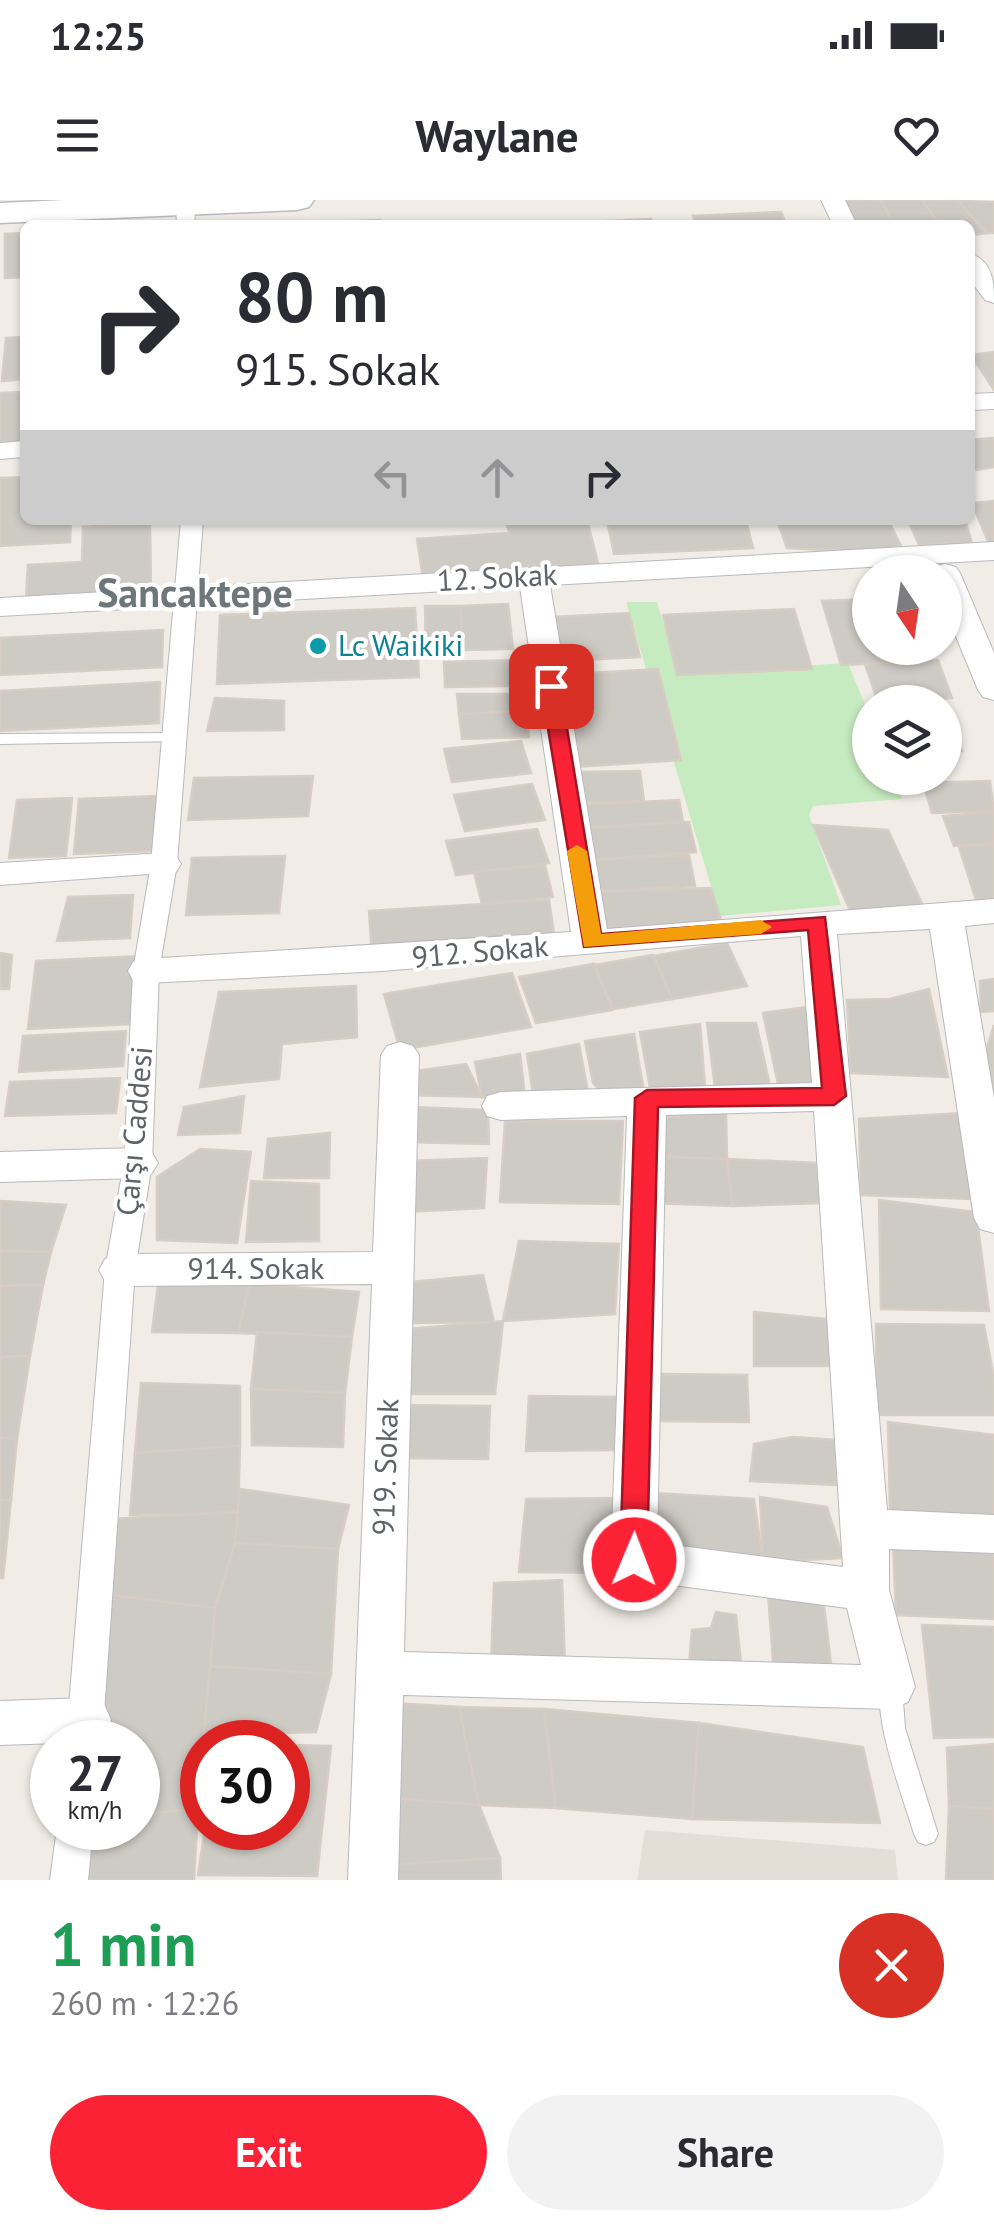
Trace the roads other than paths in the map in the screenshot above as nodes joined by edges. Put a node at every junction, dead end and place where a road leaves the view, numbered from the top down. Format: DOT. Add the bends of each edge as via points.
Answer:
graph roads {
  1 [pos="297,200"];
  2 [pos="0,213"];
  3 [pos="186,215"];
  4 [pos="975,269"];
  5 [pos="994,295"];
  6 [pos="192,525"];
  7 [pos="994,550"];
  8 [pos="962,560"];
  9 [pos="852,568"];
  10 [pos="534,576"];
  11 [pos="189,594"];
  12 [pos="0,607"];
  13 [pos="962,614"];
  14 [pos="994,690"];
  15 [pos="0,738"];
  16 [pos="177,738"];
  17 [pos="164,864"];
  18 [pos="0,874"];
  19 [pos="994,912"];
  20 [pos="946,918"];
  21 [pos="818,922"];
  22 [pos="591,942"];
  23 [pos="146,972"];
  24 [pos="400,1054"];
  25 [pos="834,1096"];
  26 [pos="647,1098"];
  27 [pos="502,1106"];
  28 [pos="138,1163"];
  29 [pos="0,1167"];
  30 [pos="994,1218"];
  31 [pos="393,1268"];
  32 [pos="120,1270"];
  33 [pos="866,1529"];
  34 [pos="994,1534"];
  35 [pos="866,1590"];
  36 [pos="380,1673"];
  37 [pos="891,1687"];
  38 [pos="87,1720"];
  39 [pos="0,1723"];
  40 [pos="30,1726"];
  41 [pos="926,1834"];
  42 [pos="72,1850"];
  43 [pos="69,1880"];
  44 [pos="373,1880"];
  1 -- 3 [label="main road"];
  2 -- 3 [label="main road"];
  4 -- 5 [label="street"];
  6 -- 11 [label="street, Çarşı Caddesi"];
  7 -- 8 [label="street, 12. Sokak"];
  9 -- 10 [label="street, 12. Sokak"];
  10 -- 11 [label="street, 12. Sokak"];
  10 -- 22 [label="street"];
  11 -- 12 [label="street, 12. Sokak"];
  11 -- 16 [label="street, Çarşı Caddesi"];
  13 -- 14 [label="street"];
  15 -- 16 [label="lane"];
  16 -- 17 [label="street, Çarşı Caddesi"];
  17 -- 18 [label="street"];
  17 -- 23 [label="street, Çarşı Caddesi"];
  19 -- 20 [label="street, 912. Sokak"];
  20 -- 21 [label="street, 912. Sokak"];
  20 -- 30 [label="street"];
  21 -- 22 [label="street, 912. Sokak"];
  21 -- 25 [label="street"];
  22 -- 23 [label="street, 912. Sokak"];
  23 -- 28 [label="street, Çarşı Caddesi"];
  24 -- 31 [label="street, 919. Sokak"];
  25 -- 26 [label="street"];
  25 -- 33 [label="street"];
  26 -- 27 [label="street"];
  26 -- 35 [label="street" via="634,1560"];
  28 -- 29 [label="street"];
  28 -- 32 [label="street, Çarşı Caddesi"];
  31 -- 32 [label="street, 914. Sokak"];
  31 -- 36 [label="street, 919. Sokak"];
  32 -- 38 [label="street, Çarşı Caddesi"];
  33 -- 34 [label="street"];
  33 -- 35 [label="street"];
  35 -- 37 [label="street"];
  36 -- 37 [label="street"];
  36 -- 44 [label="street, 919. Sokak"];
  37 -- 41 [label="lane" via="894,1728"];
  39 -- 40 [label="street"];
  42 -- 43 [label="street"];
}
